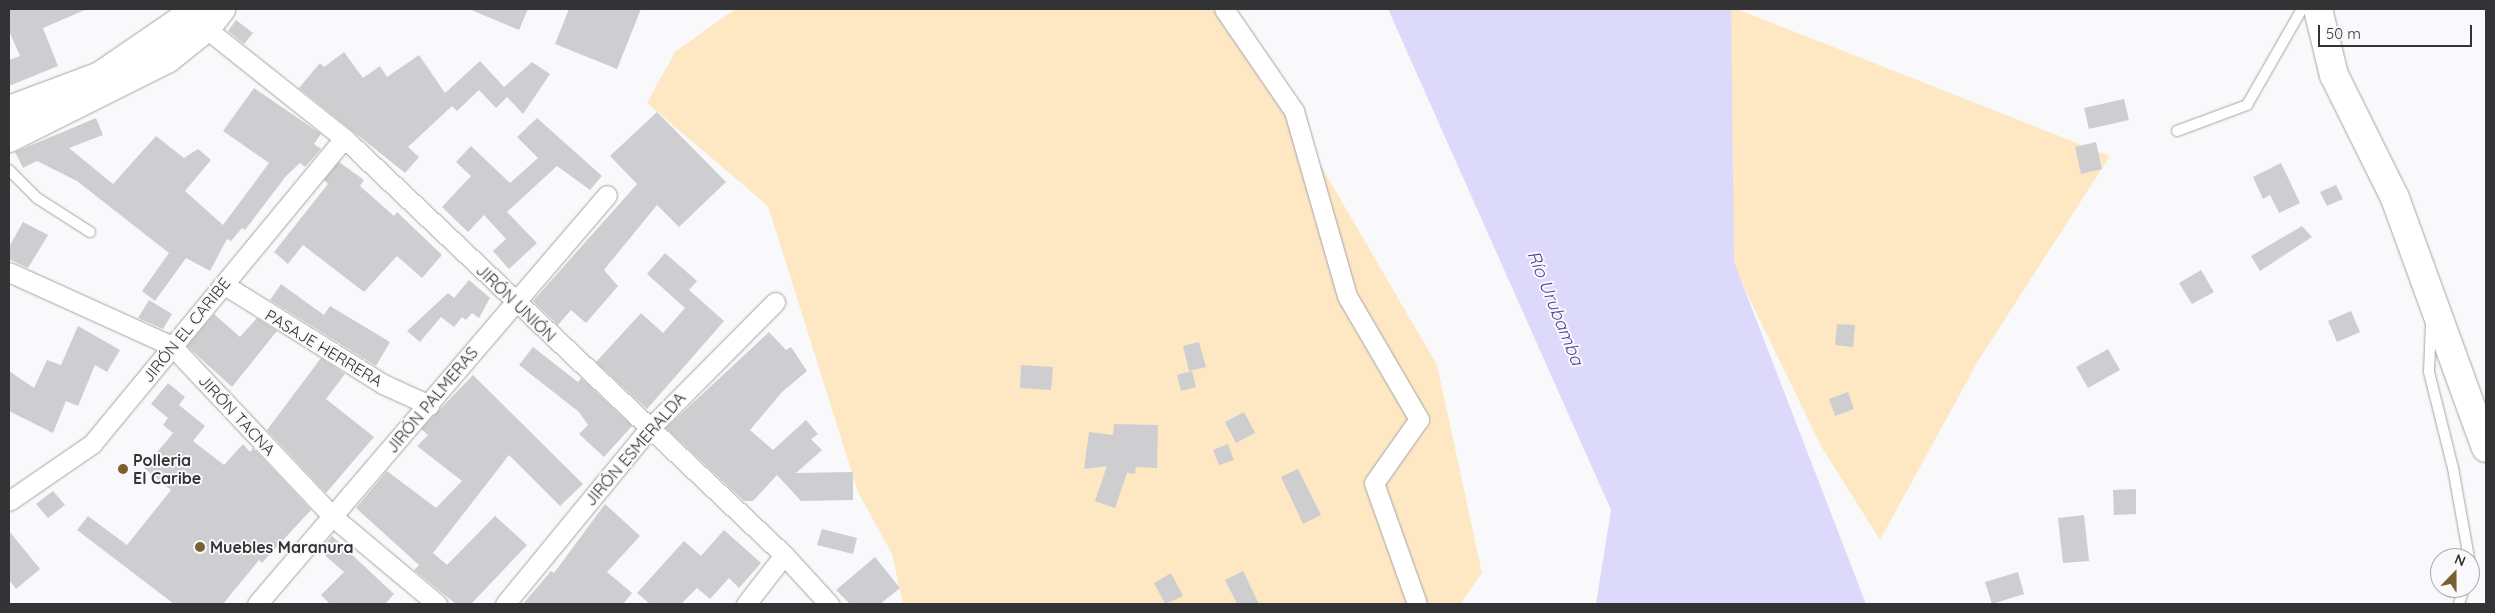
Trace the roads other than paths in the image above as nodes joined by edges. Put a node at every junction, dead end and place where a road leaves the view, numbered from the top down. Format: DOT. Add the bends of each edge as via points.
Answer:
graph roads {
  1 [pos="1224,9"];
  2 [pos="2302,9"];
  3 [pos="2318,9"];
  4 [pos="204,16"];
  5 [pos="9,110"];
  6 [pos="2177,131"];
  7 [pos="9,138"];
  8 [pos="344,138"];
  9 [pos="9,170"];
  10 [pos="607,196"];
  11 [pos="90,232"];
  12 [pos="9,272"];
  13 [pos="223,284"];
  14 [pos="2432,300"];
  15 [pos="514,301"];
  16 [pos="775,302"];
  17 [pos="172,346"];
  18 [pos="429,406"];
  19 [pos="649,429"];
  20 [pos="2486,448"];
  21 [pos="9,501"];
  22 [pos="333,517"];
  23 [pos="2467,548"];
  24 [pos="784,555"];
  25 [pos="257,604"];
  26 [pos="437,604"];
  27 [pos="504,604"];
  28 [pos="746,604"];
  29 [pos="829,604"];
  30 [pos="1417,604"];
  1 -- 30 [label="street" via="1294,112 1348,296 1419,418 1374,483"];
  2 -- 6 [label="lane" via="2248,105"];
  3 -- 14 [label="main road" via="2334,75 2395,198"];
  4 -- 5 [label="main road" via="100,76"];
  4 -- 7 [label="main road" via="167,59 127,82"];
  4 -- 8 [label="street, JIRÓN UNIÓN"];
  8 -- 13 [label="street, JIRÓN EL CARIBE"];
  8 -- 15 [label="street, JIRÓN UNIÓN"];
  9 -- 11 [label="lane" via="37,198"];
  10 -- 15 [label="street, JIRÓN PALMERAS"];
  12 -- 17 [label="street, JIRÓN TACNA"];
  13 -- 17 [label="street, JIRÓN EL CARIBE"];
  13 -- 18 [label="street, PASAJE HERRERA" via="367,374"];
  14 -- 20 [label="main road"];
  14 -- 23 [label="lane" via="2429,372 2453,468"];
  15 -- 18 [label="street, JIRÓN PALMERAS"];
  15 -- 19 [label="street, JIRÓN UNIÓN"];
  16 -- 19 [label="street, JIRÓN ESMERALDA"];
  17 -- 21 [label="street, JIRÓN EL CARIBE" via="92,444"];
  17 -- 22 [label="street, JIRÓN TACNA"];
  18 -- 22 [label="street, JIRÓN PALMERAS"];
  19 -- 24 [label="street, JIRÓN UNIÓN"];
  19 -- 27 [label="street, JIRÓN ESMERALDA"];
  22 -- 25 [label="street, JIRÓN PALMERAS"];
  22 -- 26 [label="street, JIRÓN TACNA"];
  24 -- 28 [label="street"];
  24 -- 29 [label="street, JIRÓN UNIÓN"];
}
